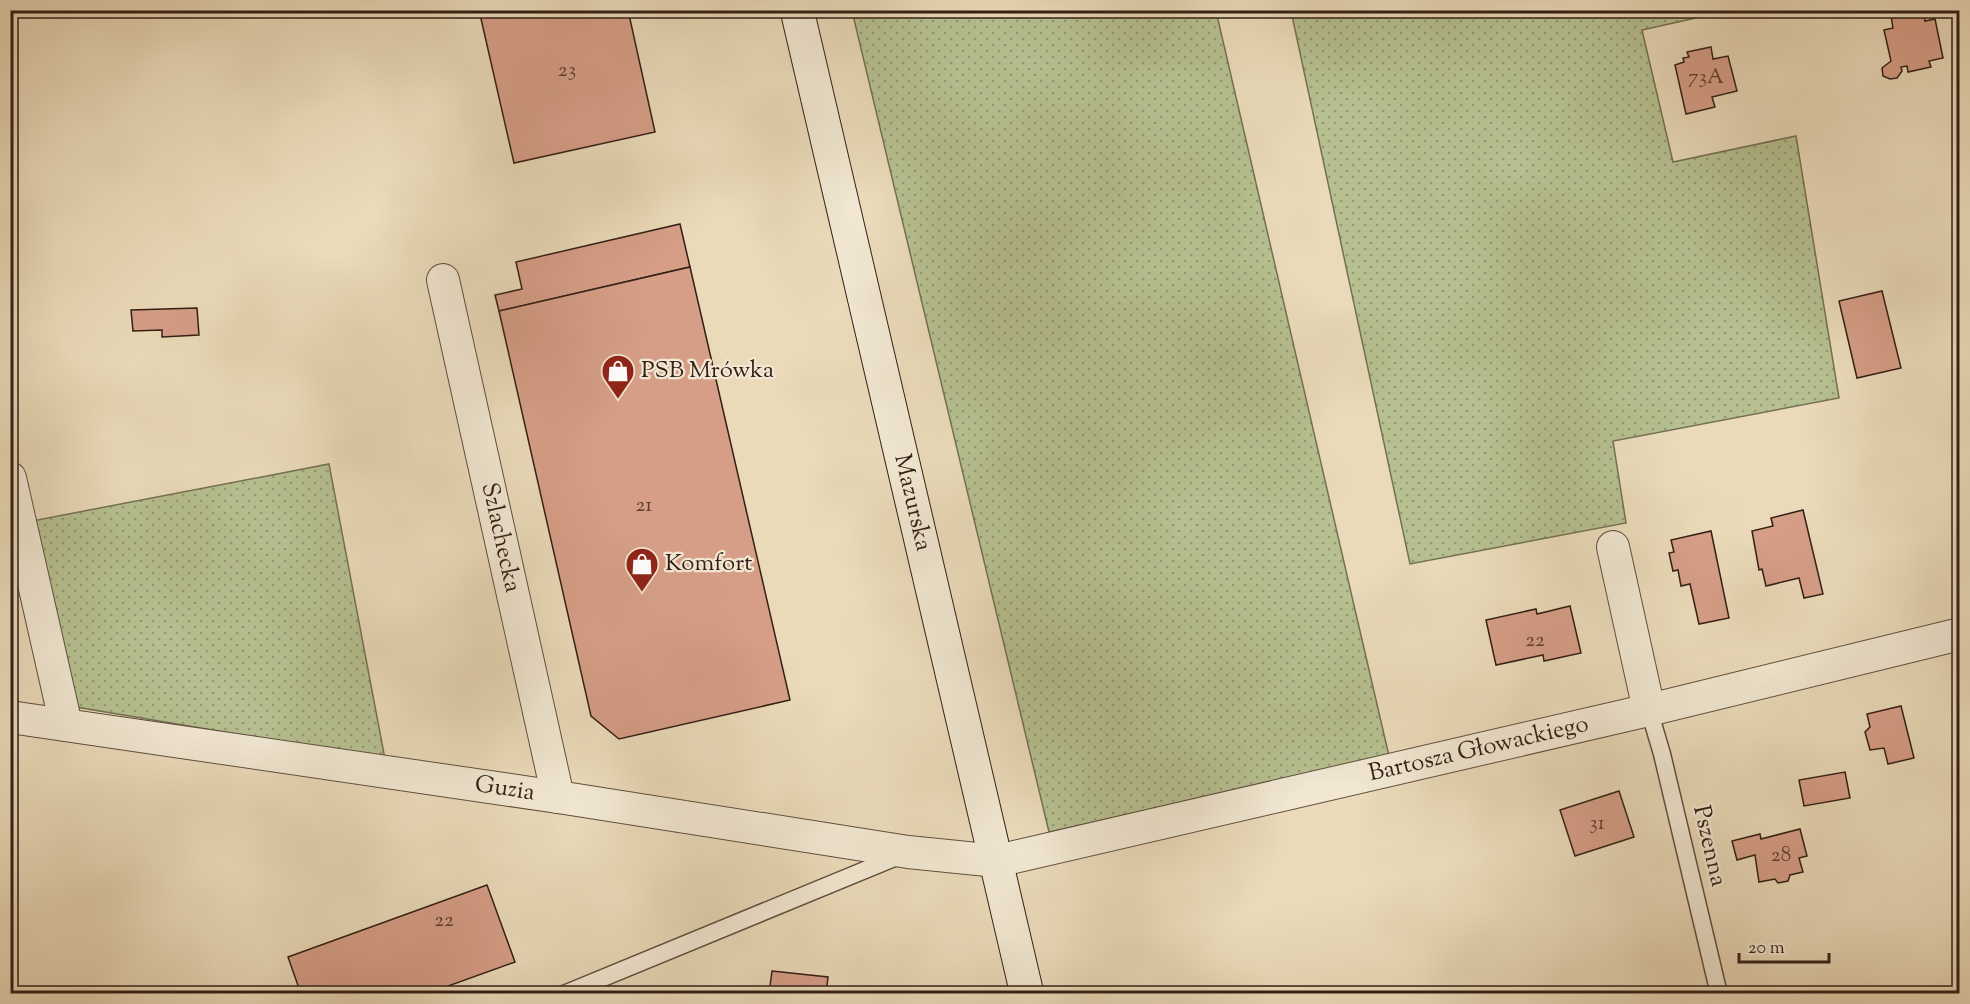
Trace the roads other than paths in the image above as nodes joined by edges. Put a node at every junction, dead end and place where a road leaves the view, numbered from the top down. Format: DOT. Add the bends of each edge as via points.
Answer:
graph roads {
  1 [pos="797,10"];
  2 [pos="443,280"];
  3 [pos="10,478"];
  4 [pos="1613,547"];
  5 [pos="1959,634"];
  6 [pos="1649,710"];
  7 [pos="10,717"];
  8 [pos="66,725"];
  9 [pos="558,797"];
  10 [pos="908,852"];
  11 [pos="997,861"];
  12 [pos="564,993"];
  13 [pos="1027,993"];
  14 [pos="1719,993"];
  1 -- 11 [label="main road, Mazurska"];
  2 -- 9 [label="street, Szlachecka"];
  3 -- 8 [label="street"];
  4 -- 6 [label="street"];
  5 -- 6 [label="street, Bartosza Głowackiego"];
  6 -- 11 [label="street, Bartosza Głowackiego"];
  6 -- 14 [label="lane, Pszenna"];
  7 -- 8 [label="street, Guzia"];
  8 -- 9 [label="street, Guzia"];
  9 -- 10 [label="street, Guzia"];
  10 -- 11 [label="street, Guzia"];
  10 -- 12 [label="lane"];
  11 -- 13 [label="main road, Mazurska"];
}
